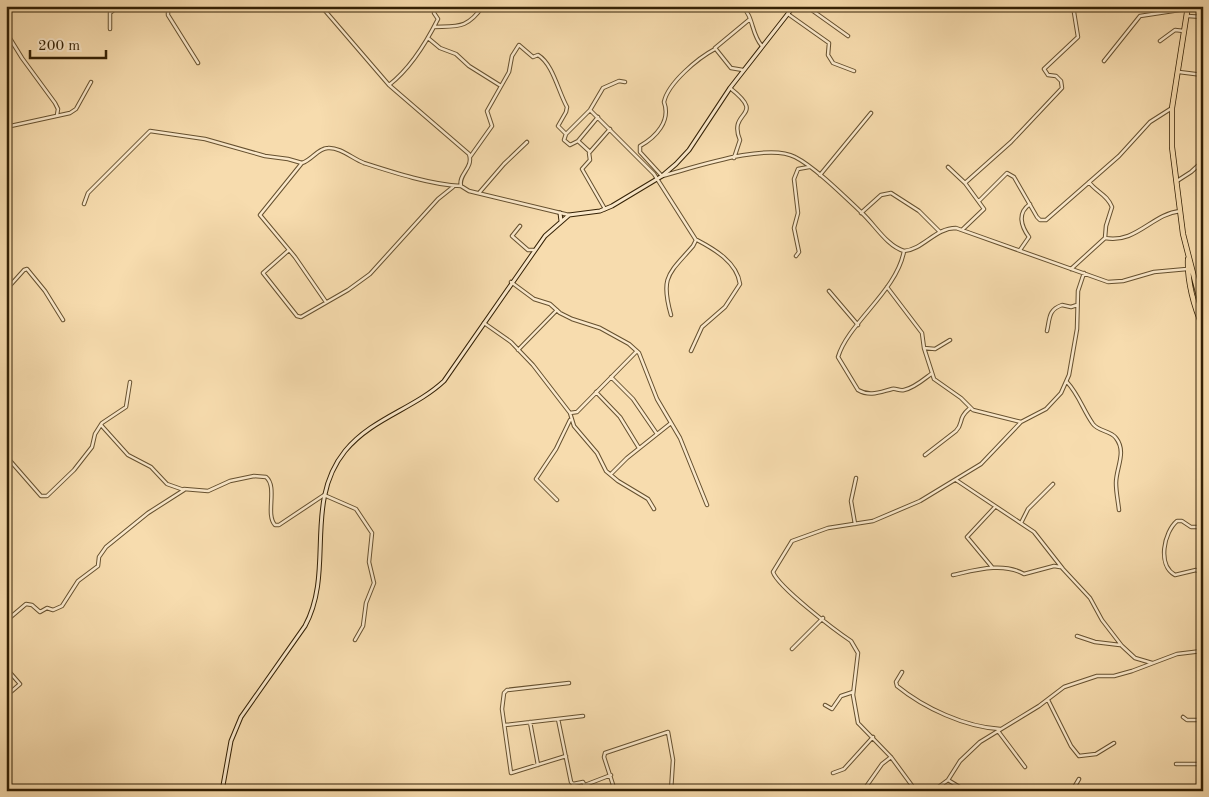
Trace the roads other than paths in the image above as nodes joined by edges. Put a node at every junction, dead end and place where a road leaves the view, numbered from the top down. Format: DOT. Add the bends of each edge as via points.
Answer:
graph roads {
  1 [pos="119,6"];
  2 [pos="168,6"];
  3 [pos="321,6"];
  4 [pos="436,6"];
  5 [pos="483,6"];
  6 [pos="742,6"];
  7 [pos="794,6"];
  8 [pos="806,6"];
  9 [pos="1073,6"];
  10 [pos="1188,7"];
  11 [pos="788,14"];
  12 [pos="1188,16"];
  13 [pos="1203,17"];
  14 [pos="750,19"];
  15 [pos="434,27"];
  16 [pos="110,29"];
  17 [pos="1186,31"];
  18 [pos="6,32"];
  19 [pos="848,36"];
  20 [pos="428,38"];
  21 [pos="1160,41"];
  22 [pos="762,46"];
  23 [pos="715,49"];
  24 [pos="1104,60"];
  25 [pos="198,63"];
  26 [pos="743,70"];
  27 [pos="854,71"];
  28 [pos="1179,72"];
  29 [pos="1203,75"];
  30 [pos="92,82"];
  31 [pos="625,82"];
  32 [pos="389,85"];
  33 [pos="501,86"];
  34 [pos="730,88"];
  35 [pos="1172,108"];
  36 [pos="590,110"];
  37 [pos="872,113"];
  38 [pos="57,115"];
  39 [pos="598,118"];
  40 [pos="6,126"];
  41 [pos="610,130"];
  42 [pos="566,134"];
  43 [pos="578,141"];
  44 [pos="527,142"];
  45 [pos="590,152"];
  46 [pos="470,157"];
  47 [pos="734,158"];
  48 [pos="1203,161"];
  49 [pos="302,163"];
  50 [pos="809,167"];
  51 [pos="948,168"];
  52 [pos="662,176"];
  53 [pos="820,176"];
  54 [pos="658,178"];
  55 [pos="1176,181"];
  56 [pos="1089,182"];
  57 [pos="966,183"];
  58 [pos="454,186"];
  59 [pos="461,186"];
  60 [pos="479,193"];
  61 [pos="979,200"];
  62 [pos="84,204"];
  63 [pos="1030,204"];
  64 [pos="605,209"];
  65 [pos="1180,211"];
  66 [pos="560,213"];
  67 [pos="862,213"];
  68 [pos="569,215"];
  69 [pos="561,221"];
  70 [pos="520,226"];
  71 [pos="962,230"];
  72 [pos="940,232"];
  73 [pos="1105,238"];
  74 [pos="696,240"];
  75 [pos="290,250"];
  76 [pos="534,250"];
  77 [pos="1020,250"];
  78 [pos="904,251"];
  79 [pos="796,256"];
  80 [pos="1190,267"];
  81 [pos="1072,269"];
  82 [pos="1084,273"];
  83 [pos="511,282"];
  84 [pos="887,287"];
  85 [pos="1203,287"];
  86 [pos="6,290"];
  87 [pos="828,291"];
  88 [pos="326,302"];
  89 [pos="1078,304"];
  90 [pos="556,310"];
  91 [pos="1203,312"];
  92 [pos="670,315"];
  93 [pos="63,320"];
  94 [pos="484,323"];
  95 [pos="858,325"];
  96 [pos="1203,327"];
  97 [pos="1047,331"];
  98 [pos="950,340"];
  99 [pos="924,348"];
  100 [pos="518,350"];
  101 [pos="637,351"];
  102 [pos="691,351"];
  103 [pos="931,374"];
  104 [pos="611,377"];
  105 [pos="130,382"];
  106 [pos="1067,382"];
  107 [pos="596,392"];
  108 [pos="970,408"];
  109 [pos="570,412"];
  110 [pos="570,420"];
  111 [pos="1021,422"];
  112 [pos="671,423"];
  113 [pos="101,425"];
  114 [pos="657,434"];
  115 [pos="639,449"];
  116 [pos="925,455"];
  117 [pos="6,456"];
  118 [pos="611,475"];
  119 [pos="856,478"];
  120 [pos="956,480"];
  121 [pos="1053,484"];
  122 [pos="184,489"];
  123 [pos="324,495"];
  124 [pos="557,500"];
  125 [pos="707,505"];
  126 [pos="995,507"];
  127 [pos="654,509"];
  128 [pos="1118,510"];
  129 [pos="1021,523"];
  130 [pos="855,524"];
  131 [pos="1203,527"];
  132 [pos="1203,539"];
  133 [pos="1061,567"];
  134 [pos="993,568"];
  135 [pos="1202,573"];
  136 [pos="953,575"];
  137 [pos="823,618"];
  138 [pos="1202,620"];
  139 [pos="6,621"];
  140 [pos="1078,636"];
  141 [pos="355,640"];
  142 [pos="1122,646"];
  143 [pos="792,649"];
  144 [pos="1202,651"];
  145 [pos="1140,661"];
  146 [pos="1202,663"];
  147 [pos="1153,664"];
  148 [pos="6,668"];
  149 [pos="1140,668"];
  150 [pos="902,672"];
  151 [pos="569,683"];
  152 [pos="854,692"];
  153 [pos="6,696"];
  154 [pos="1048,700"];
  155 [pos="825,704"];
  156 [pos="582,716"];
  157 [pos="1182,717"];
  158 [pos="558,719"];
  159 [pos="1202,720"];
  160 [pos="530,722"];
  161 [pos="505,725"];
  162 [pos="1203,728"];
  163 [pos="1002,729"];
  164 [pos="998,731"];
  165 [pos="873,738"];
  166 [pos="1114,743"];
  167 [pos="1203,746"];
  168 [pos="566,756"];
  169 [pos="892,757"];
  170 [pos="1176,764"];
  171 [pos="1203,764"];
  172 [pos="538,765"];
  173 [pos="1025,767"];
  174 [pos="833,773"];
  175 [pos="611,776"];
  176 [pos="1079,779"];
  177 [pos="948,780"];
  178 [pos="585,784"];
  179 [pos="915,790"];
  180 [pos="934,790"];
  181 [pos="222,791"];
  182 [pos="588,791"];
  183 [pos="615,791"];
  184 [pos="671,791"];
  185 [pos="864,791"];
  186 [pos="901,791"];
  187 [pos="966,791"];
  188 [pos="1072,791"];
  1 -- 16 [label="street" via="110,13"];
  2 -- 25 [label="street" via="168,15"];
  3 -- 32 [label="street"];
  4 -- 15 [label="street" via="434,13 438,19"];
  5 -- 15 [label="street" via="464,25"];
  6 -- 14 [label="street"];
  7 -- 11 [label="street"];
  8 -- 19 [label="street"];
  9 -- 57 [label="street" via="1078,38 1044,69 1048,75 1062,81 1062,88 1011,142"];
  10 -- 12 [label="main road"];
  10 -- 24 [label="street" via="1140,16"];
  11 -- 22 [label="street"];
  11 -- 27 [label="street" via="829,43 828,55 833,63"];
  12 -- 13 [label="street"];
  12 -- 17 [label="main road"];
  14 -- 22 [label="street" via="757,41"];
  14 -- 23 [label="street" via="715,45"];
  15 -- 20 [label="street"];
  17 -- 21 [label="street" via="1175,30"];
  17 -- 28 [label="main road"];
  18 -- 38 [label="street" via="55,102"];
  20 -- 32 [label="street" via="400,76"];
  20 -- 33 [label="street"];
  22 -- 26 [label="street"];
  23 -- 26 [label="street" via="733,69"];
  23 -- 52 [label="street" via="695,61 667,93 664,102 666,118 656,135 640,146 640,152"];
  26 -- 34 [label="street"];
  28 -- 29 [label="street"];
  28 -- 35 [label="main road"];
  30 -- 38 [label="street" via="76,109"];
  31 -- 36 [label="street" via="619,81 603,88"];
  32 -- 46 [label="street" via="466,150"];
  33 -- 42 [label="street" via="519,45 533,57 541,56 567,107 558,126"];
  33 -- 46 [label="street" via="487,111 492,126"];
  34 -- 47 [label="street" via="748,105 736,124 740,140"];
  34 -- 52 [label="street" via="689,150"];
  35 -- 55 [label="main road"];
  35 -- 56 [label="street" via="1150,122 1119,156"];
  36 -- 39 [label="street"];
  36 -- 42 [label="street"];
  37 -- 53 [label="street"];
  38 -- 40 [label="street"];
  39 -- 41 [label="street"];
  39 -- 43 [label="street"];
  41 -- 45 [label="street"];
  41 -- 54 [label="street"];
  42 -- 43 [label="street" via="564,140 570,145"];
  43 -- 45 [label="street"];
  44 -- 60 [label="street"];
  45 -- 64 [label="street" via="589,162 582,169"];
  46 -- 59 [label="street"];
  47 -- 50 [label="street" via="773,151 795,156"];
  47 -- 52 [label="street"];
  48 -- 55 [label="street"];
  49 -- 58 [label="street" via="327,148 362,162"];
  49 -- 62 [label="street" via="205,140 150,131 88,192"];
  49 -- 75 [label="street" via="260,215"];
  50 -- 53 [label="street"];
  50 -- 79 [label="street" via="798,169 794,178 798,213 794,228 799,252"];
  51 -- 57 [label="street"];
  52 -- 54 [label="street"];
  53 -- 67 [label="street"];
  54 -- 64 [label="street"];
  54 -- 74 [label="street"];
  55 -- 65 [label="main road"];
  56 -- 63 [label="street" via="1046,220 1040,220"];
  56 -- 73 [label="street" via="1105,194 1112,207"];
  57 -- 61 [label="street"];
  58 -- 59 [label="street"];
  58 -- 88 [label="street" via="438,199 370,274"];
  59 -- 60 [label="street"];
  60 -- 66 [label="street"];
  61 -- 63 [label="street" via="1007,173 1014,177"];
  61 -- 71 [label="street" via="983,211"];
  63 -- 77 [label="street" via="1021,217 1029,237"];
  64 -- 68 [label="street"];
  65 -- 73 [label="street" via="1164,216 1136,234"];
  65 -- 80 [label="main road"];
  66 -- 68 [label="street"];
  66 -- 69 [label="street"];
  67 -- 72 [label="street" via="881,195 891,193 919,211"];
  67 -- 78 [label="street" via="891,243"];
  68 -- 69 [label="street"];
  69 -- 76 [label="street"];
  70 -- 76 [label="street" via="512,236 528,250"];
  71 -- 72 [label="street" via="950,228"];
  71 -- 77 [label="street"];
  72 -- 78 [label="street" via="916,248"];
  73 -- 81 [label="street"];
  74 -- 92 [label="street" via="667,278 665,287"];
  74 -- 102 [label="street" via="727,260 740,284 725,307 702,327"];
  75 -- 88 [label="street"];
  75 -- 88 [label="street" via="264,275 297,316 304,316"];
  76 -- 83 [label="street"];
  77 -- 81 [label="street"];
  78 -- 84 [label="street"];
  80 -- 82 [label="street" via="1115,282"];
  80 -- 85 [label="street"];
  80 -- 91 [label="main road"];
  80 -- 96 [label="main road"];
  81 -- 82 [label="street"];
  82 -- 89 [label="street"];
  83 -- 90 [label="street"];
  83 -- 94 [label="street"];
  84 -- 95 [label="street"];
  84 -- 99 [label="street" via="916,322"];
  86 -- 93 [label="street" via="27,270"];
  87 -- 95 [label="street"];
  89 -- 97 [label="street" via="1054,309 1049,315"];
  89 -- 106 [label="street" via="1077,329"];
  90 -- 100 [label="street"];
  90 -- 101 [label="street" via="572,320 600,328"];
  94 -- 100 [label="street"];
  94 -- 123 [label="street" via="441,384 376,423 353,442 339,460"];
  95 -- 103 [label="street" via="838,356 858,390 869,394 902,390 915,386"];
  98 -- 99 [label="street" via="935,349"];
  99 -- 103 [label="street"];
  100 -- 109 [label="street"];
  101 -- 104 [label="street"];
  101 -- 112 [label="street"];
  103 -- 108 [label="street"];
  104 -- 107 [label="street"];
  104 -- 114 [label="street" via="633,399"];
  105 -- 113 [label="street" via="127,405"];
  106 -- 111 [label="street" via="1046,409"];
  106 -- 128 [label="street" via="1078,395 1093,424 1118,440 1121,458 1116,484"];
  107 -- 109 [label="street" via="577,412"];
  107 -- 115 [label="street" via="620,417"];
  108 -- 111 [label="street"];
  108 -- 116 [label="street" via="961,416 959,428"];
  109 -- 110 [label="street"];
  110 -- 118 [label="street"];
  110 -- 124 [label="street" via="536,479"];
  111 -- 120 [label="street" via="981,464"];
  112 -- 114 [label="street"];
  112 -- 125 [label="street"];
  113 -- 117 [label="street" via="92,447 47,496 41,496"];
  113 -- 122 [label="street" via="128,455 151,467 167,484"];
  114 -- 115 [label="street"];
  115 -- 118 [label="street"];
  118 -- 127 [label="street" via="648,499"];
  119 -- 130 [label="street" via="850,501"];
  120 -- 126 [label="street"];
  120 -- 130 [label="street" via="912,505 872,521"];
  121 -- 129 [label="street" via="1036,499"];
  122 -- 123 [label="street" via="208,491 230,481 254,476 266,478 270,481 271,519 276,526"];
  122 -- 139 [label="street" via="106,547 100,554 98,566 78,581 62,606 40,612 26,604"];
  123 -- 141 [label="street" via="356,509 372,533 369,562 374,583 366,603 364,626"];
  123 -- 181 [label="street" via="320,572 313,611 240,717 231,741"];
  126 -- 129 [label="street"];
  126 -- 134 [label="street" via="967,537"];
  129 -- 133 [label="street" via="1042,540"];
  130 -- 137 [label="street" via="828,528 792,540 773,572 796,597"];
  131 -- 135 [label="street" via="1191,527 1177,521 1167,537 1165,558 1166,565 1175,575 1196,570"];
  132 -- 135 [label="main road"];
  133 -- 134 [label="street" via="1024,574 1013,568"];
  133 -- 142 [label="street" via="1090,598"];
  134 -- 136 [label="street"];
  135 -- 138 [label="main road"];
  137 -- 143 [label="street"];
  137 -- 152 [label="street" via="858,648"];
  138 -- 144 [label="main road"];
  140 -- 142 [label="street"];
  142 -- 145 [label="street"];
  144 -- 146 [label="main road"];
  144 -- 147 [label="street" via="1177,654"];
  145 -- 147 [label="street"];
  145 -- 149 [label="street"];
  146 -- 159 [label="main road"];
  147 -- 149 [label="street"];
  148 -- 153 [label="street" via="20,684"];
  149 -- 154 [label="street" via="1067,685"];
  150 -- 163 [label="street" via="897,686 939,713 980,727"];
  151 -- 161 [label="street" via="505,691 502,709"];
  152 -- 155 [label="street" via="840,696 832,709"];
  152 -- 165 [label="street" via="858,723"];
  154 -- 163 [label="street"];
  154 -- 166 [label="street" via="1071,746 1080,756 1096,754"];
  156 -- 158 [label="street"];
  157 -- 159 [label="street"];
  158 -- 160 [label="street"];
  158 -- 168 [label="street"];
  159 -- 162 [label="main road"];
  160 -- 161 [label="street"];
  160 -- 172 [label="street"];
  161 -- 172 [label="street" via="511,773"];
  162 -- 167 [label="main road"];
  163 -- 164 [label="street"];
  164 -- 173 [label="street"];
  164 -- 177 [label="street" via="980,742"];
  165 -- 169 [label="street"];
  165 -- 174 [label="street" via="844,769"];
  168 -- 172 [label="street"];
  168 -- 178 [label="street" via="571,782"];
  169 -- 179 [label="street"];
  169 -- 185 [label="street" via="882,764"];
  170 -- 171 [label="street"];
  175 -- 178 [label="street"];
  175 -- 183 [label="street"];
  175 -- 184 [label="street" via="605,753 669,732 674,760"];
  176 -- 188 [label="street"];
  177 -- 180 [label="street"];
  177 -- 187 [label="street"];
  178 -- 182 [label="street"];
  179 -- 186 [label="street"];
}
